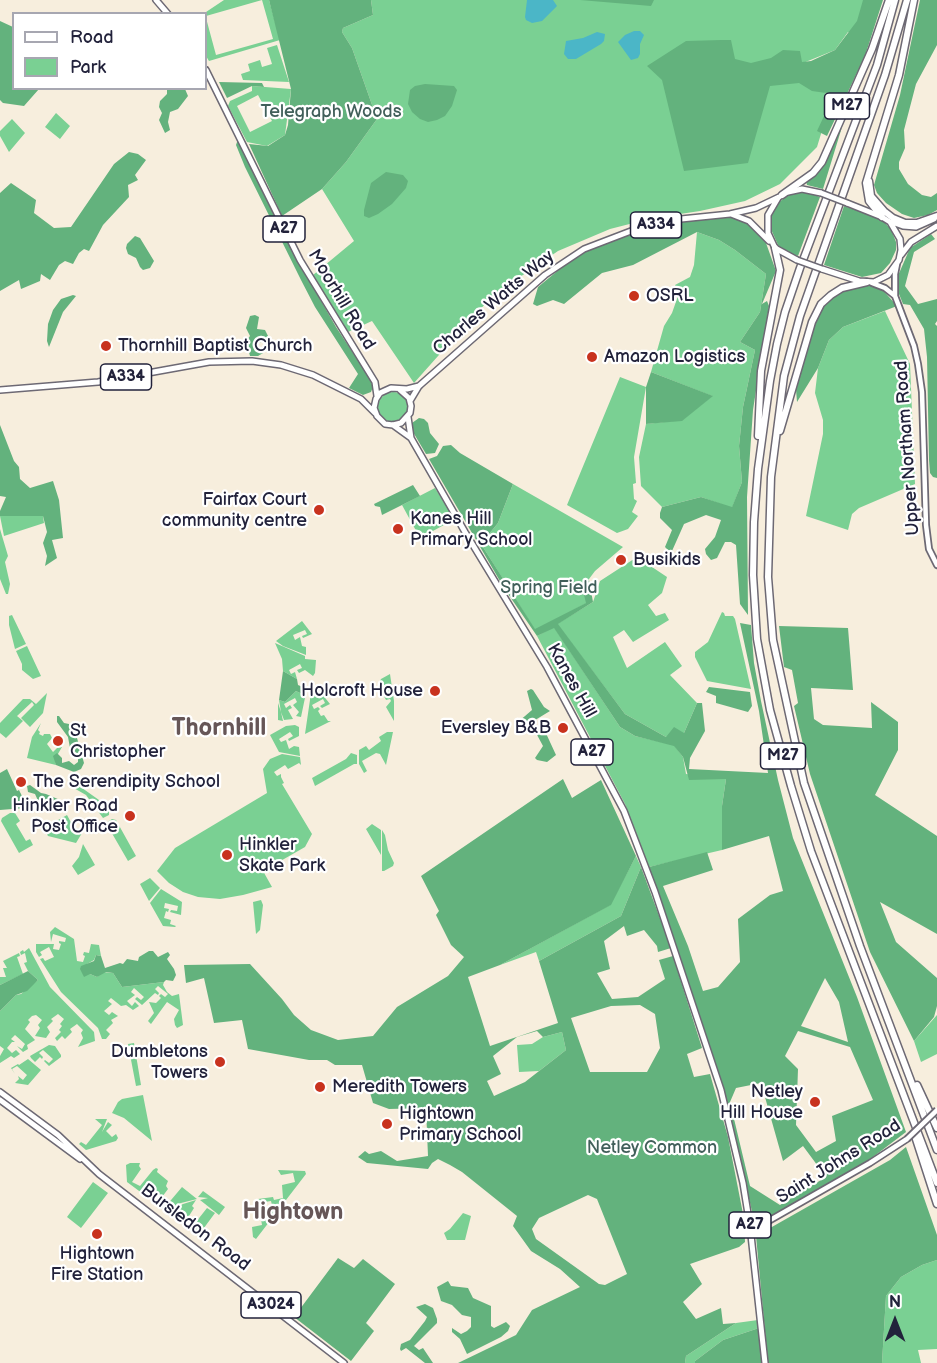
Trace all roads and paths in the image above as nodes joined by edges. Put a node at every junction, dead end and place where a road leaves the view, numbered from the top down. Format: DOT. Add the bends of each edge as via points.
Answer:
graph roads {
  1 [pos="156,0"];
  2 [pos="889,0"];
  3 [pos="895,0"];
  4 [pos="907,0"];
  5 [pos="914,0"];
  6 [pos="166,12"];
  7 [pos="207,72"];
  8 [pos="870,171"];
  9 [pos="780,196"];
  10 [pos="730,214"];
  11 [pos="882,217"];
  12 [pos="937,217"];
  13 [pos="890,222"];
  14 [pos="937,226"];
  15 [pos="773,246"];
  16 [pos="900,256"];
  17 [pos="897,264"];
  18 [pos="868,282"];
  19 [pos="895,296"];
  20 [pos="375,382"];
  21 [pos="419,386"];
  22 [pos="391,388"];
  23 [pos="0,390"];
  24 [pos="400,390"];
  25 [pos="377,398"];
  26 [pos="361,399"];
  27 [pos="410,401"];
  28 [pos="375,413"];
  29 [pos="408,417"];
  30 [pos="393,425"];
  31 [pos="411,438"];
  32 [pos="773,458"];
  33 [pos="758,469"];
  34 [pos="937,565"];
  35 [pos="898,1043"];
  36 [pos="894,1069"];
  37 [pos="0,1092"];
  38 [pos="0,1100"];
  39 [pos="937,1110"];
  40 [pos="937,1128"];
  41 [pos="937,1150"];
  42 [pos="84,1162"];
  43 [pos="937,1182"];
  44 [pos="937,1204"];
  45 [pos="751,1231"];
  46 [pos="344,1363"];
  47 [pos="765,1363"];
  1 -- 6 [label="main road"];
  2 -- 9 [label="highway, M27" via="872,49 822,162"];
  3 -- 33 [label="highway, M27" via="877,64 785,312 770,381"];
  4 -- 32 [label="highway, M27" via="885,75 800,316 782,389"];
  5 -- 8 [label="highway, M27" via="899,75"];
  7 -- 20 [label="main road, Moorhill Road / A27" via="320,297"];
  8 -- 11 [label="highway, M27" via="867,195"];
  8 -- 12 [label="highway, M27" via="872,196 893,219 917,224"];
  9 -- 10 [label="main road, Charles Watts Way / A334" via="756,208"];
  9 -- 11 [label="main road, Charles Watts Way, bridge" via="802,189"];
  9 -- 15 [label="main road" via="767,220"];
  10 -- 15 [label="main road" via="749,221"];
  10 -- 21 [label="main road, Charles Watts Way / A334" via="681,219 631,231 584,249 544,275"];
  11 -- 13 [label="main road, Charles Watts Way"];
  12 -- 13 [label="main road" via="916,227"];
  13 -- 16 [label="main road" via="900,239"];
  14 -- 16 [label="main road" via="911,242"];
  15 -- 18 [label="main road, bridge" via="796,260"];
  15 -- 33 [label="highway, M27" via="780,273 761,371"];
  16 -- 17 [label="main road"];
  17 -- 18 [label="main road" via="885,277"];
  17 -- 19 [label="main road, Upper Northam Road"];
  18 -- 19 [label="main road"];
  18 -- 32 [label="highway, M27" via="848,286 821,304 812,322"];
  19 -- 34 [label="main road, Upper Northam Road" via="918,364 926,525 929,549"];
  20 -- 22 [label="main road"];
  20 -- 25 [label="main road, Moorhill Road / A27"];
  21 -- 24 [label="main road, Charles Watts Way / A334"];
  21 -- 27 [label="main road, Charles Watts Way / A334"];
  22 -- 24 [label="main road"];
  22 -- 25 [label="main road"];
  23 -- 26 [label="main road, A334" via="80,384 235,360 294,368"];
  24 -- 27 [label="main road"];
  25 -- 26 [label="main road, A334"];
  25 -- 28 [label="main road"];
  26 -- 28 [label="main road, A334"];
  27 -- 29 [label="main road"];
  28 -- 30 [label="main road" via="382,422"];
  29 -- 30 [label="main road"];
  29 -- 31 [label="main road, Kanes Hill / A27"];
  30 -- 31 [label="main road, Kanes Hill / A27"];
  31 -- 45 [label="main road, Kanes Hill / A27" via="547,667 624,811 721,1090"];
  32 -- 35 [label="highway, M27" via="768,577 773,640 783,693 818,826"];
  33 -- 36 [label="highway, M27" via="753,575 757,639 770,710 811,851"];
  35 -- 40 [label="highway, M27"];
  35 -- 41 [label="highway, M27"];
  36 -- 43 [label="highway, M27"];
  36 -- 44 [label="highway, M27"];
  37 -- 42 [label="main road, Bursledon Road / A3024" via="58,1135"];
  38 -- 42 [label="main road, Bursledon Road / A3024"];
  39 -- 45 [label="main road, Saint Johns Road, bridge" via="907,1138 870,1163"];
  42 -- 46 [label="main road, Bursledon Road / A3024"];
  45 -- 47 [label="main road, A27"];
}
